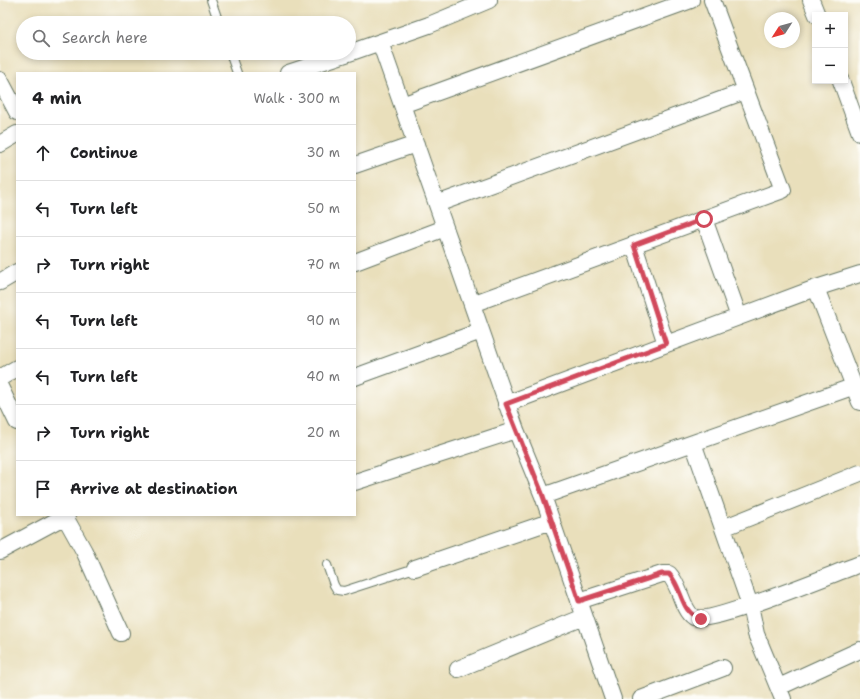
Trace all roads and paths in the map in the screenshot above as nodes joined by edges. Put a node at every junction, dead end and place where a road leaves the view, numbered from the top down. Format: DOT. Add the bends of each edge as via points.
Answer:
graph roads {
  1 [pos="211,0"];
  2 [pos="489,0"];
  3 [pos="691,0"];
  4 [pos="712,0"];
  5 [pos="811,0"];
  6 [pos="816,12"];
  7 [pos="217,16"];
  8 [pos="380,42"];
  9 [pos="356,51"];
  10 [pos="232,60"];
  11 [pos="328,60"];
  12 [pos="237,72"];
  13 [pos="291,72"];
  14 [pos="0,80"];
  15 [pos="842,84"];
  16 [pos="745,91"];
  17 [pos="402,105"];
  18 [pos="16,110"];
  19 [pos="856,111"];
  20 [pos="860,133"];
  21 [pos="16,135"];
  22 [pos="0,144"];
  23 [pos="416,144"];
  24 [pos="356,165"];
  25 [pos="436,204"];
  26 [pos="704,219"];
  27 [pos="445,228"];
  28 [pos="634,245"];
  29 [pos="356,262"];
  30 [pos="16,273"];
  31 [pos="860,274"];
  32 [pos="0,282"];
  33 [pos="816,288"];
  34 [pos="472,304"];
  35 [pos="739,317"];
  36 [pos="481,331"];
  37 [pos="666,344"];
  38 [pos="16,369"];
  39 [pos="356,377"];
  40 [pos="0,378"];
  41 [pos="855,386"];
  42 [pos="0,387"];
  43 [pos="860,402"];
  44 [pos="506,404"];
  45 [pos="10,419"];
  46 [pos="516,430"];
  47 [pos="693,443"];
  48 [pos="860,472"];
  49 [pos="356,482"];
  50 [pos="543,496"];
  51 [pos="63,516"];
  52 [pos="66,516"];
  53 [pos="552,521"];
  54 [pos="723,528"];
  55 [pos="0,551"];
  56 [pos="860,564"];
  57 [pos="326,565"];
  58 [pos="415,568"];
  59 [pos="579,601"];
  60 [pos="750,605"];
  61 [pos="584,616"];
  62 [pos="121,633"];
  63 [pos="860,650"];
  64 [pos="723,668"];
  65 [pos="458,669"];
  66 [pos="781,693"];
  67 [pos="613,699"];
  68 [pos="641,699"];
  1 -- 7 [label="lane"];
  2 -- 8 [label="street"];
  3 -- 17 [label="street"];
  4 -- 16 [label="street"];
  5 -- 6 [label="street"];
  8 -- 9 [label="street"];
  8 -- 17 [label="street"];
  10 -- 12 [label="lane"];
  11 -- 13 [label="street"];
  14 -- 18 [label="street"];
  15 -- 19 [label="street"];
  16 -- 25 [label="street"];
  16 -- 26 [label="street" via="783,190"];
  17 -- 23 [label="street"];
  19 -- 20 [label="street"];
  21 -- 22 [label="street"];
  23 -- 24 [label="street"];
  23 -- 25 [label="street"];
  25 -- 27 [label="street"];
  26 -- 28 [label="street"];
  26 -- 35 [label="street"];
  27 -- 29 [label="street"];
  27 -- 34 [label="street"];
  28 -- 34 [label="street"];
  28 -- 37 [label="street"];
  30 -- 32 [label="street"];
  31 -- 33 [label="street"];
  33 -- 35 [label="street"];
  33 -- 41 [label="street"];
  34 -- 36 [label="street"];
  35 -- 37 [label="street"];
  36 -- 39 [label="street"];
  36 -- 44 [label="street"];
  37 -- 44 [label="street"];
  38 -- 40 [label="street"];
  41 -- 43 [label="street"];
  41 -- 47 [label="street"];
  42 -- 45 [label="street"];
  44 -- 46 [label="street"];
  46 -- 49 [label="street"];
  46 -- 50 [label="street"];
  47 -- 50 [label="street"];
  47 -- 54 [label="street"];
  48 -- 54 [label="street"];
  50 -- 53 [label="street"];
  51 -- 55 [label="street"];
  52 -- 62 [label="street"];
  53 -- 58 [label="street"];
  53 -- 59 [label="street"];
  54 -- 60 [label="street"];
  56 -- 60 [label="street"];
  57 -- 58 [label="lane" via="337,590 344,591"];
  59 -- 60 [label="street" via="662,574 669,574 675,580 692,616 701,619"];
  59 -- 61 [label="street"];
  60 -- 66 [label="street" via="756,634"];
  61 -- 65 [label="street"];
  61 -- 67 [label="street"];
  63 -- 66 [label="street"];
  64 -- 68 [label="street"];
}
